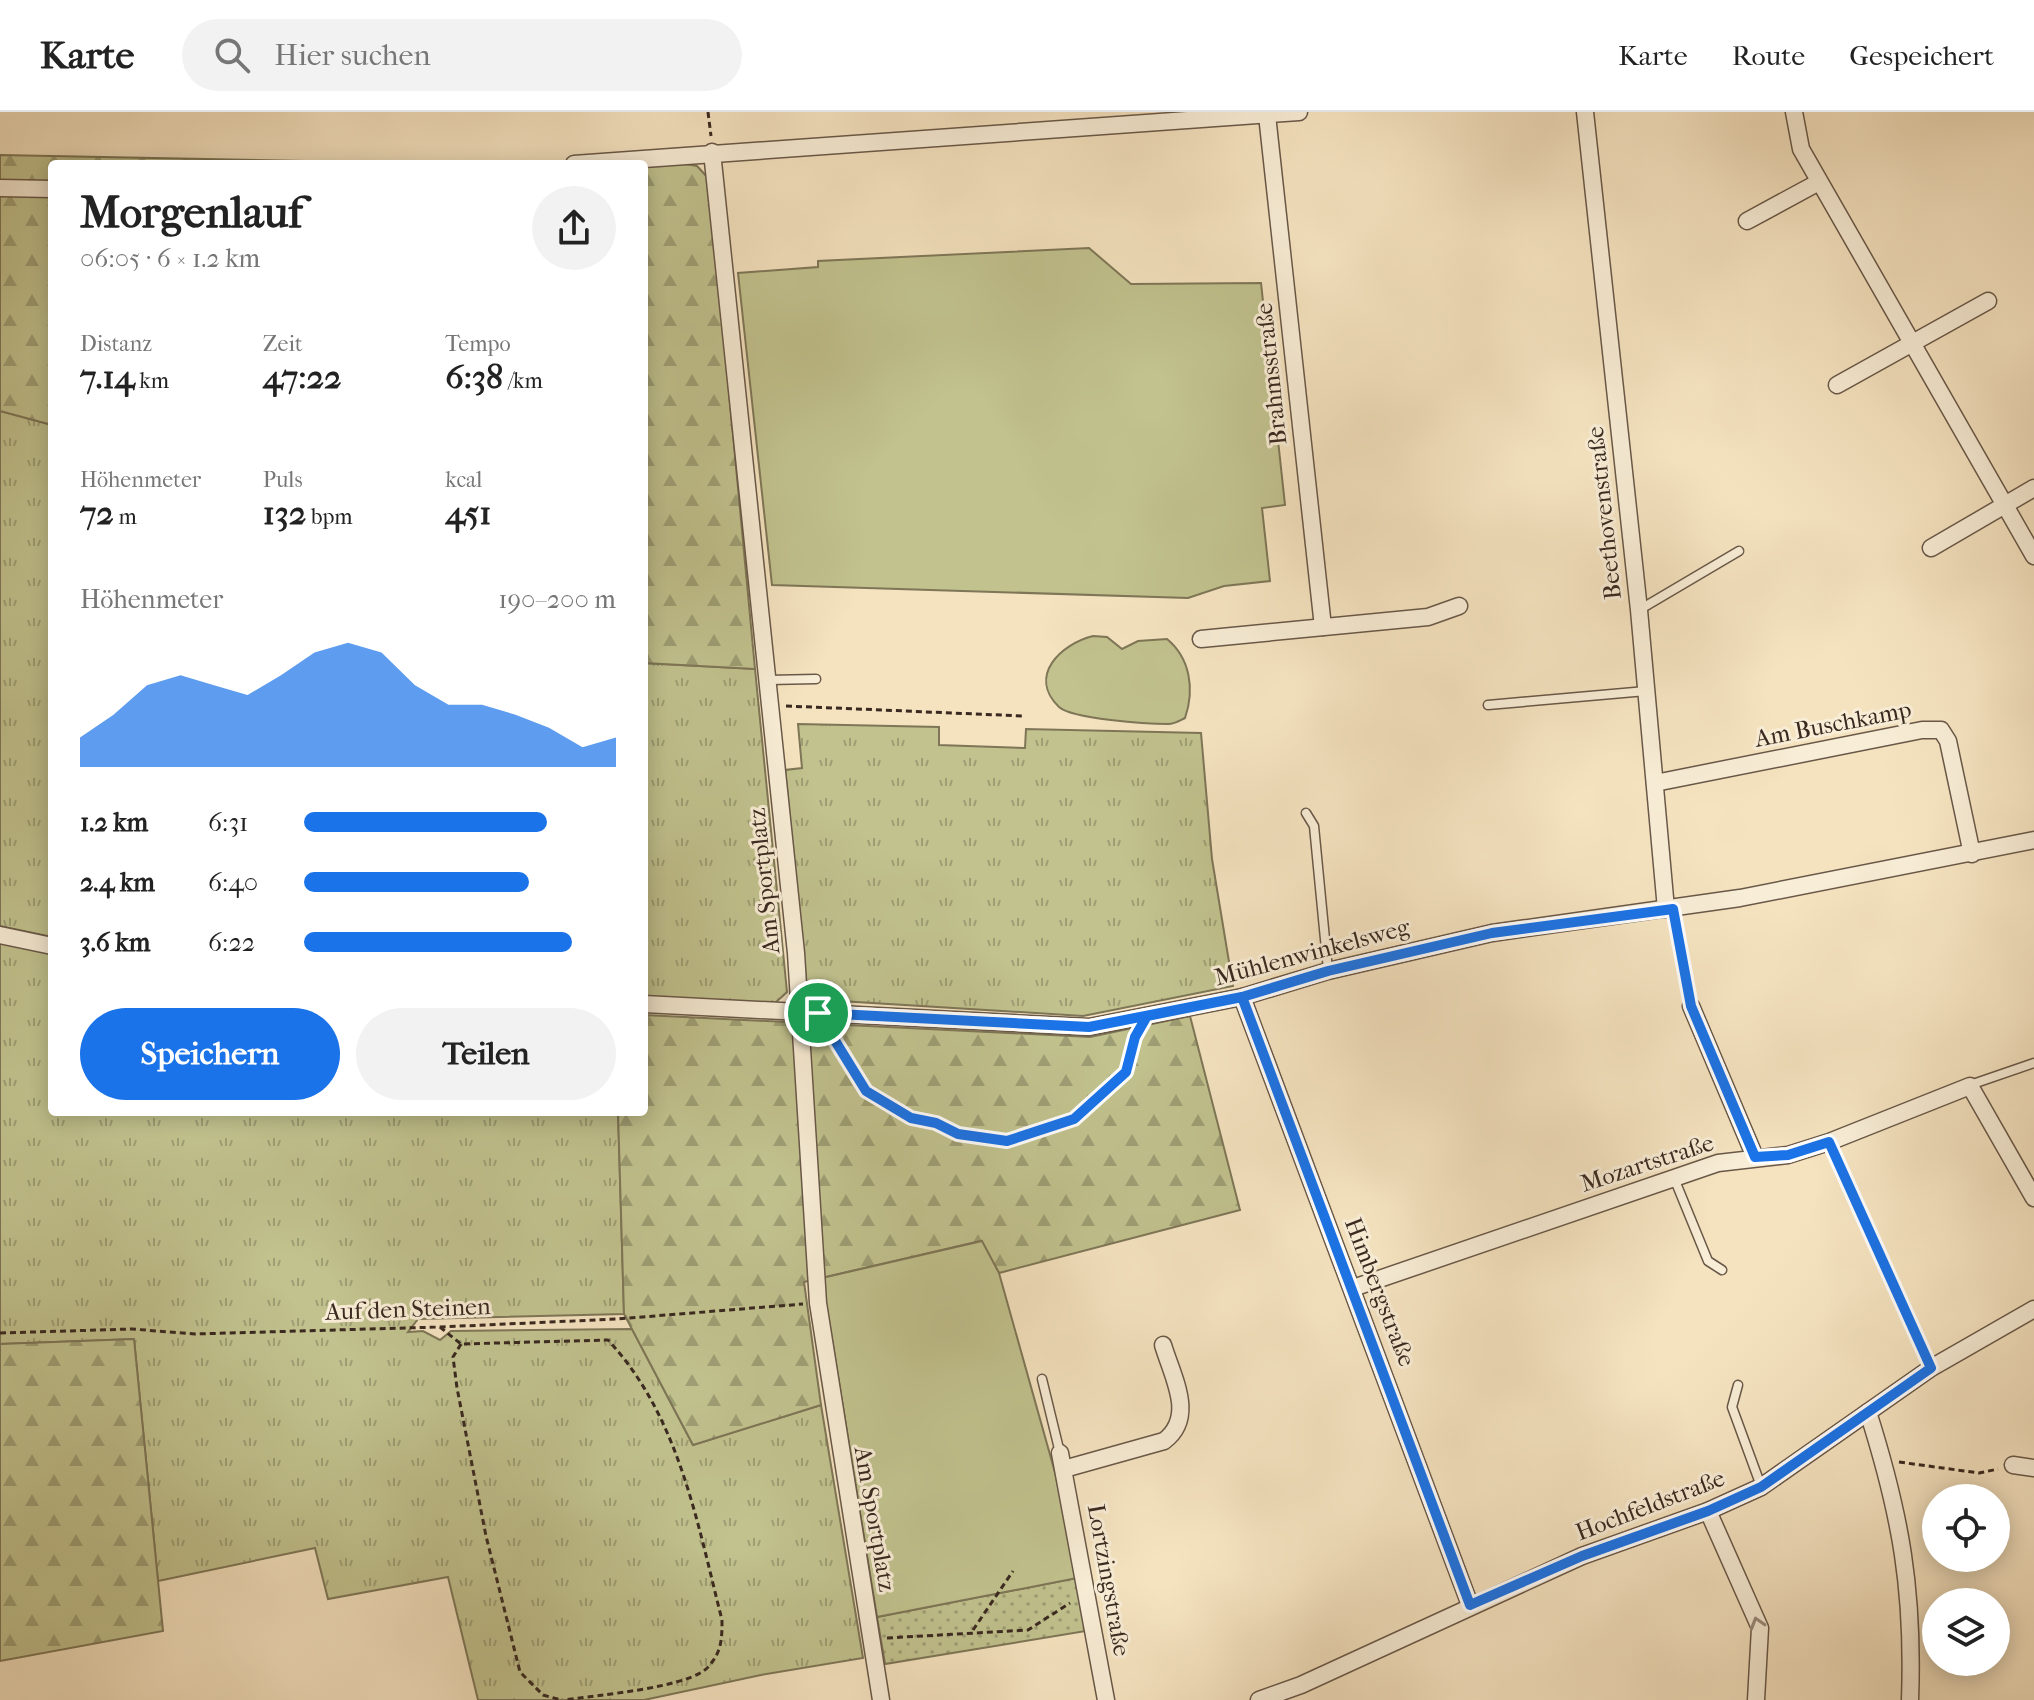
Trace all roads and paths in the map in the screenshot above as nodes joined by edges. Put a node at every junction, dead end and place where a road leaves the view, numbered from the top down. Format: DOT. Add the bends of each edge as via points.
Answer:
graph roads {
  1 [pos="708,112"];
  2 [pos="1295,112"];
  3 [pos="1585,112"];
  4 [pos="1794,112"];
  5 [pos="1267,115"];
  6 [pos="712,152"];
  7 [pos="620,160"];
  8 [pos="1819,182"];
  9 [pos="0,188"];
  10 [pos="48,189"];
  11 [pos="1747,221"];
  12 [pos="1988,301"];
  13 [pos="1911,344"];
  14 [pos="1837,385"];
  15 [pos="2034,488"];
  16 [pos="2004,506"];
  17 [pos="1931,548"];
  18 [pos="1739,551"];
  19 [pos="2034,556"];
  20 [pos="1459,606"];
  21 [pos="1639,610"];
  22 [pos="1323,627"];
  23 [pos="1201,639"];
  24 [pos="816,679"];
  25 [pos="768,680"];
  26 [pos="1646,691"];
  27 [pos="770,705"];
  28 [pos="1488,705"];
  29 [pos="1024,716"];
  30 [pos="1655,783"];
  31 [pos="1306,813"];
  32 [pos="2034,840"];
  33 [pos="1972,854"];
  34 [pos="1669,909"];
  35 [pos="0,935"];
  36 [pos="48,945"];
  37 [pos="1328,971"];
  38 [pos="1242,997"];
  39 [pos="648,1004"];
  40 [pos="1691,1006"];
  41 [pos="798,1012"];
  42 [pos="818,1013"];
  43 [pos="1147,1016"];
  44 [pos="2034,1063"];
  45 [pos="1970,1086"];
  46 [pos="1829,1142"];
  47 [pos="1755,1157"];
  48 [pos="1673,1178"];
  49 [pos="2034,1198"];
  50 [pos="1722,1270"];
  51 [pos="1353,1288"];
  52 [pos="818,1303"];
  53 [pos="2034,1309"];
  54 [pos="440,1327"];
  55 [pos="0,1333"];
  56 [pos="461,1344"];
  57 [pos="1163,1345"];
  58 [pos="1931,1368"];
  59 [pos="1042,1379"];
  60 [pos="1738,1385"];
  61 [pos="1868,1412"];
  62 [pos="1883,1460"];
  63 [pos="1062,1461"];
  64 [pos="2013,1465"];
  65 [pos="2034,1468"];
  66 [pos="1761,1487"];
  67 [pos="1708,1511"];
  68 [pos="1013,1571"];
  69 [pos="1087,1593"];
  70 [pos="1470,1605"];
  71 [pos="973,1630"];
  72 [pos="871,1640"];
  73 [pos="563,1700"];
  74 [pos="881,1700"];
  75 [pos="1106,1700"];
  76 [pos="1259,1700"];
  77 [pos="1756,1700"];
  78 [pos="1910,1700"];
  1 -- 6 [label="path"];
  2 -- 5 [label="street"];
  3 -- 21 [label="street, Beethovenstraße"];
  4 -- 8 [label="street" via="1801,149"];
  5 -- 6 [label="street"];
  5 -- 22 [label="street, Brahmsstraße"];
  6 -- 7 [label="street"];
  6 -- 25 [label="street, Am Sportplatz"];
  8 -- 11 [label="street"];
  8 -- 13 [label="street"];
  9 -- 10 [label="street"];
  12 -- 13 [label="street"];
  13 -- 14 [label="street"];
  13 -- 16 [label="street"];
  15 -- 16 [label="street"];
  16 -- 17 [label="street"];
  16 -- 19 [label="street"];
  18 -- 21 [label="lane"];
  20 -- 22 [label="street" via="1428,617"];
  21 -- 26 [label="street, Beethovenstraße"];
  22 -- 23 [label="street"];
  24 -- 25 [label="lane"];
  25 -- 27 [label="street, Am Sportplatz"];
  26 -- 28 [label="lane"];
  26 -- 30 [label="street, Beethovenstraße"];
  27 -- 29 [label="path"];
  27 -- 41 [label="street, Am Sportplatz"];
  30 -- 33 [label="street, Am Buschkamp" via="1941,730 1948,741"];
  30 -- 34 [label="street, Beethovenstraße"];
  31 -- 37 [label="lane" via="1314,826"];
  32 -- 33 [label="street, Mühlenwinkelsweg"];
  33 -- 34 [label="street, Mühlenwinkelsweg"];
  34 -- 37 [label="street, Mühlenwinkelsweg" via="1492,933"];
  34 -- 40 [label="path"];
  35 -- 36 [label="street"];
  37 -- 38 [label="street, Mühlenwinkelsweg"];
  38 -- 43 [label="street, Mühlenwinkelsweg"];
  38 -- 51 [label="street, Himbergstraße"];
  39 -- 41 [label="street, Mühlenwinkelsweg"];
  40 -- 47 [label="street"];
  41 -- 42 [label="street, Mühlenwinkelsweg"];
  41 -- 52 [label="street, Am Sportplatz"];
  42 -- 43 [label="street, Mühlenwinkelsweg" via="1089,1027"];
  42 -- 43 [label="path" via="866,1091 911,1118 958,1134 1007,1141 1074,1119 1126,1072"];
  44 -- 45 [label="lane"];
  45 -- 46 [label="street, Mozartstraße"];
  45 -- 49 [label="street"];
  46 -- 47 [label="street, Mozartstraße" via="1788,1155"];
  46 -- 58 [label="lane"];
  47 -- 48 [label="street, Mozartstraße"];
  48 -- 50 [label="lane" via="1708,1261"];
  48 -- 51 [label="street, Mozartstraße"];
  51 -- 70 [label="street, Himbergstraße"];
  52 -- 54 [label="path, Auf den Steinen"];
  52 -- 72 [label="street, Am Sportplatz"];
  53 -- 58 [label="street, Hochfeldstraße"];
  54 -- 55 [label="path, Auf den Steinen"];
  54 -- 56 [label="path"];
  56 -- 73 [label="path" via="453,1357 457,1388 520,1672 543,1695"];
  56 -- 73 [label="path" via="608,1340 632,1366 683,1467 722,1620 722,1646 708,1669 684,1680"];
  57 -- 63 [label="street" via="1183,1412 1176,1432 1164,1441"];
  58 -- 61 [label="street, Hochfeldstraße"];
  59 -- 63 [label="lane, Lortzingstraße"];
  60 -- 66 [label="lane" via="1732,1407"];
  61 -- 62 [label="street"];
  61 -- 66 [label="street, Hochfeldstraße"];
  62 -- 64 [label="path" via="1979,1473"];
  62 -- 78 [label="street" via="1912,1610"];
  63 -- 69 [label="street, Lortzingstraße"];
  64 -- 65 [label="street"];
  66 -- 67 [label="street, Hochfeldstraße"];
  67 -- 70 [label="street, Hochfeldstraße" via="1582,1556"];
  77 -- 67 [label="street, one-way" via="1760,1628"];
  68 -- 71 [label="path"];
  69 -- 71 [label="path" via="1028,1630"];
  69 -- 75 [label="street, Lortzingstraße"];
  70 -- 76 [label="street, Hochfeldstraße"];
  71 -- 72 [label="path"];
  72 -- 74 [label="street, Am Sportplatz"];
}
